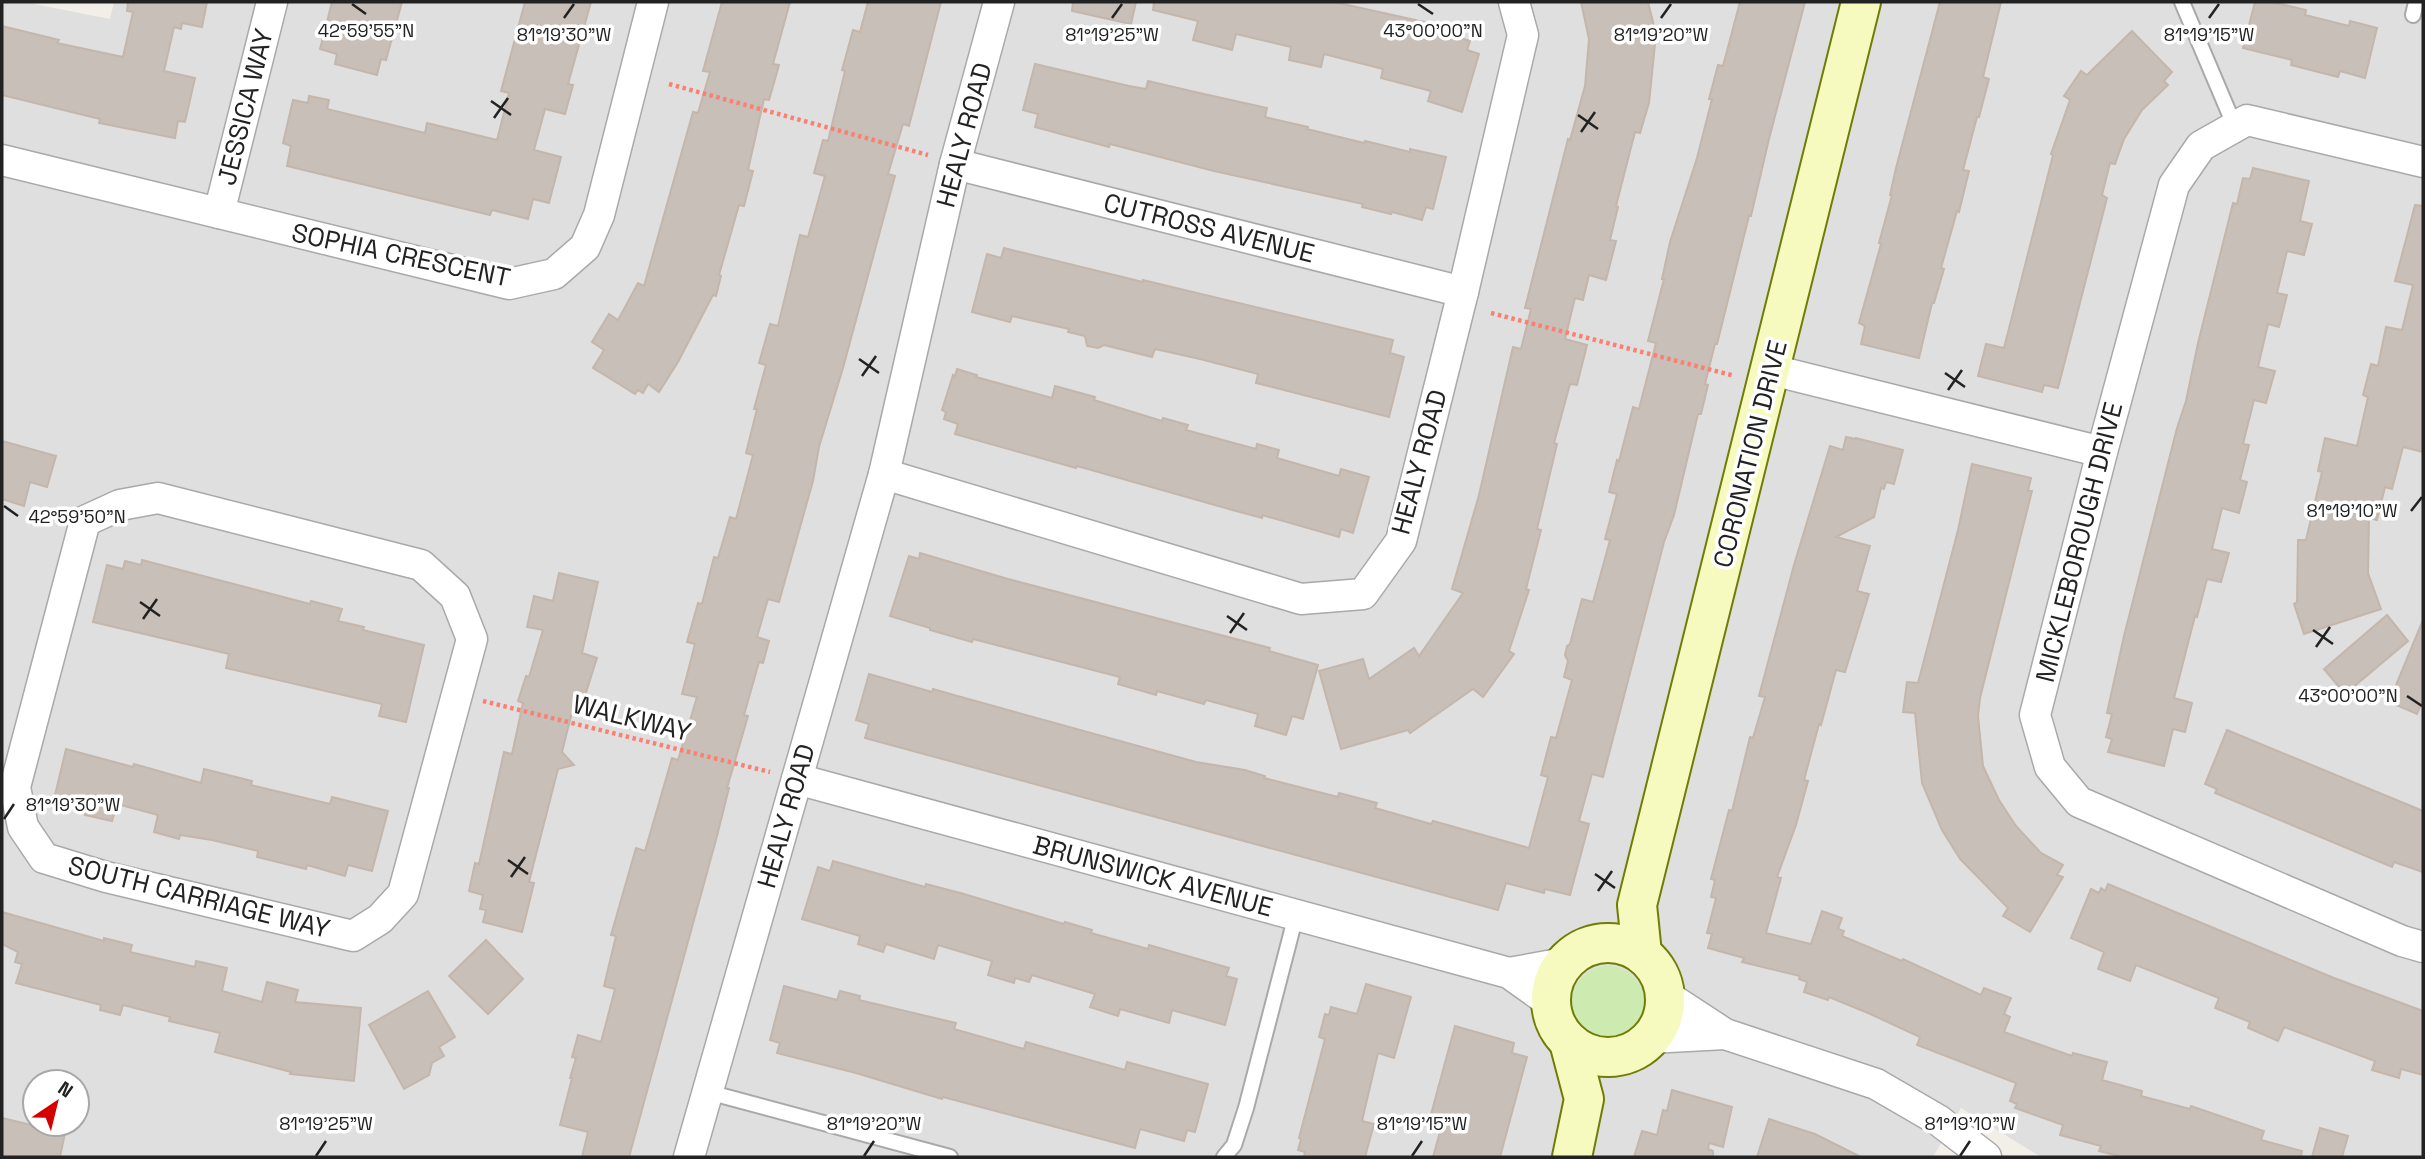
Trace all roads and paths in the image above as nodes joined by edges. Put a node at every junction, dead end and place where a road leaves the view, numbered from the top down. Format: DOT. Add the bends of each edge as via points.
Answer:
graph roads {
  1 [pos="272,2"];
  2 [pos="653,2"];
  3 [pos="999,2"];
  4 [pos="1514,2"];
  5 [pos="1861,2"];
  6 [pos="2182,2"];
  7 [pos="669,84"];
  8 [pos="2235,127"];
  9 [pos="2,160"];
  10 [pos="944,160"];
  11 [pos="2423,162"];
  12 [pos="219,213"];
  13 [pos="1463,292"];
  14 [pos="1491,313"];
  15 [pos="1757,374"];
  16 [pos="2102,452"];
  17 [pos="884,474"];
  18 [pos="458,694"];
  19 [pos="797,779"];
  20 [pos="8,785"];
  21 [pos="1637,905"];
  22 [pos="1296,915"];
  23 [pos="1600,943"];
  24 [pos="2423,947"];
  25 [pos="1642,954"];
  26 [pos="1564,963"];
  27 [pos="1509,973"];
  28 [pos="1664,994"];
  29 [pos="1551,1003"];
  30 [pos="1725,1034"];
  31 [pos="1569,1042"];
  32 [pos="1638,1046"];
  33 [pos="708,1092"];
  34 [pos="1584,1099"];
  35 [pos="1979,1156"];
  36 [pos="689,1157"];
  37 [pos="950,1157"];
  38 [pos="1224,1157"];
  39 [pos="1572,1157"];
  1 -- 12 [label="street, JESSICA WAY"];
  2 -- 12 [label="street, SOPHIA CRESCENT" via="599,215 585,247 554,274 509,284"];
  3 -- 10 [label="street, HEALY ROAD"];
  4 -- 13 [label="street, HEALY ROAD" via="1523,35"];
  5 -- 15 [label="street, CORONATION DRIVE"];
  6 -- 8 [label="lane"];
  7 -- 10 [label="path"];
  8 -- 11 [label="street, MICKLEBOROUGH DRIVE" via="2247,120"];
  8 -- 16 [label="street, MICKLEBOROUGH DRIVE" via="2201,146 2174,185"];
  9 -- 12 [label="street, SOPHIA CRESCENT"];
  10 -- 13 [label="street, CUTROSS AVENUE"];
  10 -- 17 [label="street, HEALY ROAD"];
  13 -- 17 [label="street, HEALY ROAD" via="1401,541 1363,594 1301,598"];
  14 -- 15 [label="path"];
  15 -- 16 [label="street"];
  15 -- 21 [label="street, CORONATION DRIVE"];
  16 -- 24 [label="street, MICKLEBOROUGH DRIVE" via="2035,715 2050,767 2079,802"];
  17 -- 19 [label="street, HEALY ROAD"];
  18 -- 19 [label="path, WALKWAY"];
  18 -- 20 [label="street, SOUTH CARRIAGE WAY" via="403,894 380,919 353,936 44,858 23,827"];
  18 -- 20 [label="street, SOUTH CARRIAGE WAY" via="471,639 455,596 421,565 158,498 120,505 85,521"];
  19 -- 22 [label="street, BRUNSWICK AVENUE"];
  19 -- 33 [label="street, HEALY ROAD"];
  21 -- 23 [label="street"];
  21 -- 25 [label="street, CORONATION DRIVE"];
  22 -- 27 [label="street, BRUNSWICK AVENUE"];
  22 -- 38 [label="lane" via="1246,1108 1234,1145"];
  23 -- 25 [label="street" via="1614,943"];
  23 -- 26 [label="street"];
  25 -- 28 [label="street" via="1661,979"];
  26 -- 27 [label="street, BRUNSWICK AVENUE"];
  26 -- 29 [label="street" via="1556,975"];
  27 -- 29 [label="street, BRUNSWICK AVENUE"];
  28 -- 30 [label="street"];
  28 -- 32 [label="street" via="1659,1025"];
  29 -- 31 [label="street" via="1560,1031"];
  30 -- 32 [label="street"];
  30 -- 35 [label="street" via="1876,1084 1938,1120"];
  31 -- 32 [label="street" via="1595,1055 1610,1056"];
  31 -- 34 [label="street"];
  32 -- 34 [label="street"];
  33 -- 36 [label="street, HEALY ROAD"];
  33 -- 37 [label="lane"];
  34 -- 39 [label="street"];
}
